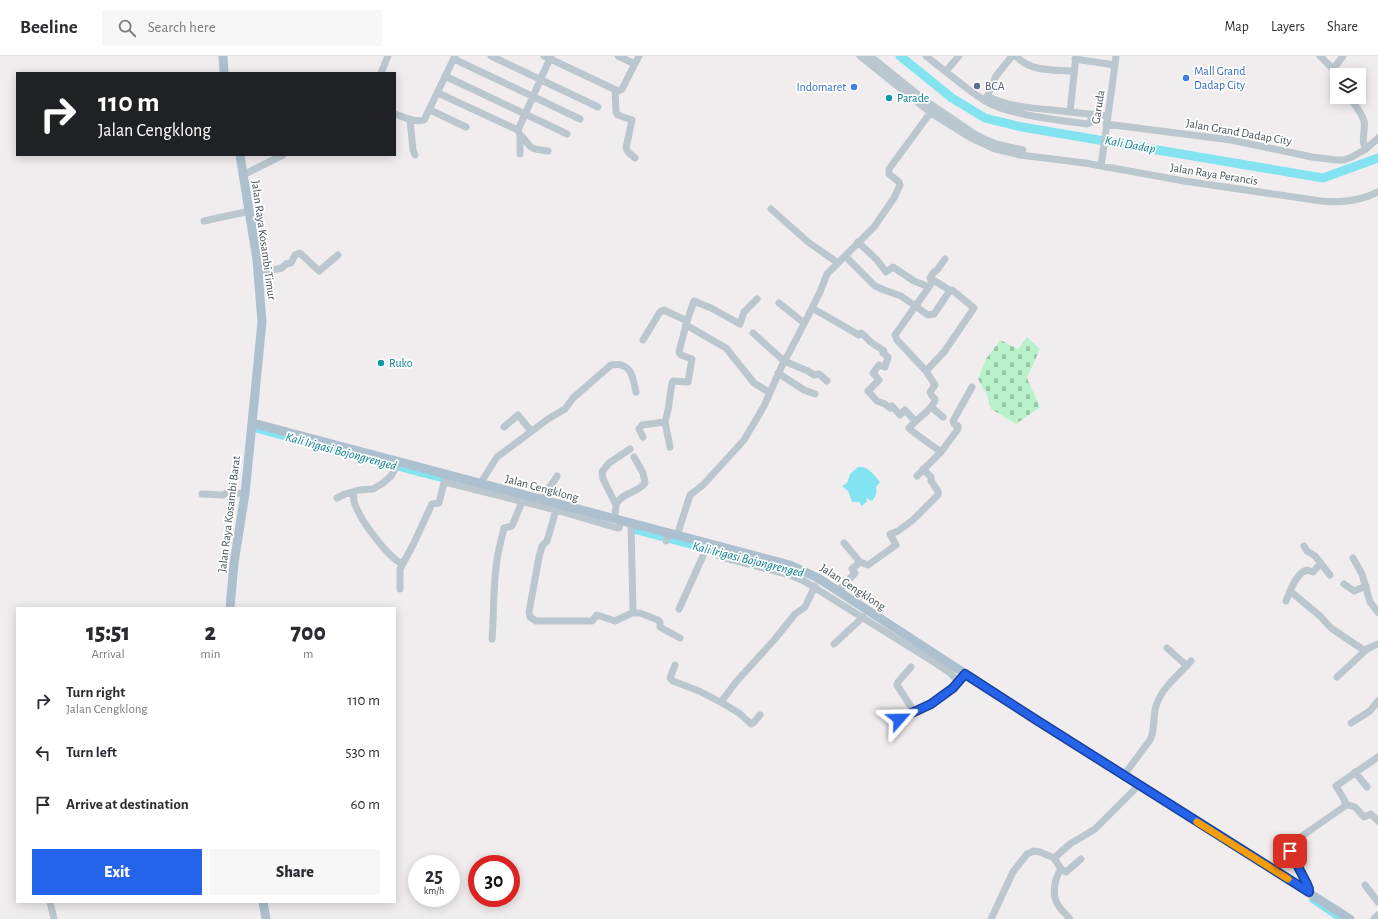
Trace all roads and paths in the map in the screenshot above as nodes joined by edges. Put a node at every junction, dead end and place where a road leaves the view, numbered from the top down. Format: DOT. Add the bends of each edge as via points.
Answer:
graph roads {
  1 [pos="223,56"];
  2 [pos="388,56"];
  3 [pos="491,56"];
  4 [pos="618,56"];
  5 [pos="638,56"];
  6 [pos="860,56"];
  7 [pos="870,56"];
  8 [pos="926,56"];
  9 [pos="959,56"];
  10 [pos="1012,56"];
  11 [pos="1016,56"];
  12 [pos="1116,56"];
  13 [pos="1320,56"];
  14 [pos="1343,56"];
  15 [pos="548,57"];
  16 [pos="454,58"];
  17 [pos="1076,58"];
  18 [pos="635,64"];
  19 [pos="1115,65"];
  20 [pos="1331,68"];
  21 [pos="1337,68"];
  22 [pos="946,71"];
  23 [pos="1074,71"];
  24 [pos="224,72"];
  25 [pos="381,72"];
  26 [pos="445,76"];
  27 [pos="540,80"];
  28 [pos="617,91"];
  29 [pos="438,93"];
  30 [pos="533,97"];
  31 [pos="986,99"];
  32 [pos="1354,104"];
  33 [pos="598,107"];
  34 [pos="430,110"];
  35 [pos="933,110"];
  36 [pos="1070,112"];
  37 [pos="396,114"];
  38 [pos="525,114"];
  39 [pos="1092,115"];
  40 [pos="580,119"];
  41 [pos="410,120"];
  42 [pos="1107,120"];
  43 [pos="466,126"];
  44 [pos="519,132"];
  45 [pos="567,134"];
  46 [pos="1378,138"];
  47 [pos="1366,149"];
  48 [pos="548,151"];
  49 [pos="520,154"];
  50 [pos="414,155"];
  51 [pos="240,156"];
  52 [pos="281,156"];
  53 [pos="635,158"];
  54 [pos="1102,164"];
  55 [pos="243,175"];
  56 [pos="1378,187"];
  57 [pos="1378,192"];
  58 [pos="771,209"];
  59 [pos="250,211"];
  60 [pos="204,221"];
  61 [pos="858,242"];
  62 [pos="338,256"];
  63 [pos="845,256"];
  64 [pos="945,259"];
  65 [pos="838,263"];
  66 [pos="258,273"];
  67 [pos="930,284"];
  68 [pos="950,290"];
  69 [pos="757,299"];
  70 [pos="779,303"];
  71 [pos="915,306"];
  72 [pos="812,308"];
  73 [pos="686,323"];
  74 [pos="804,323"];
  75 [pos="753,333"];
  76 [pos="642,340"];
  77 [pos="784,361"];
  78 [pos="926,371"];
  79 [pos="778,373"];
  80 [pos="827,381"];
  81 [pos="972,387"];
  82 [pos="636,392"];
  83 [pos="770,392"];
  84 [pos="815,394"];
  85 [pos="932,407"];
  86 [pos="943,417"];
  87 [pos="915,421"];
  88 [pos="664,422"];
  89 [pos="252,424"];
  90 [pos="504,427"];
  91 [pos="531,431"];
  92 [pos="643,437"];
  93 [pos="670,447"];
  94 [pos="630,449"];
  95 [pos="941,452"];
  96 [pos="634,457"];
  97 [pos="397,465"];
  98 [pos="923,469"];
  99 [pos="557,476"];
  100 [pos="917,476"];
  101 [pos="446,478"];
  102 [pos="480,484"];
  103 [pos="353,492"];
  104 [pos="202,494"];
  105 [pos="245,494"];
  106 [pos="337,498"];
  107 [pos="522,502"];
  108 [pos="544,503"];
  109 [pos="616,505"];
  110 [pos="556,510"];
  111 [pos="581,514"];
  112 [pos="618,523"];
  113 [pos="631,524"];
  114 [pos="671,537"];
  115 [pos="844,543"];
  116 [pos="1304,546"];
  117 [pos="706,548"];
  118 [pos="717,549"];
  119 [pos="1353,558"];
  120 [pos="860,562"];
  121 [pos="1321,563"];
  122 [pos="402,564"];
  123 [pos="1330,575"];
  124 [pos="1344,584"];
  125 [pos="815,586"];
  126 [pos="1366,586"];
  127 [pos="400,589"];
  128 [pos="838,591"];
  129 [pos="1290,591"];
  130 [pos="1286,601"];
  131 [pos="230,607"];
  132 [pos="679,609"];
  133 [pos="634,612"];
  134 [pos="1378,612"];
  135 [pos="863,617"];
  136 [pos="1378,620"];
  137 [pos="887,628"];
  138 [pos="680,638"];
  139 [pos="492,639"];
  140 [pos="834,644"];
  141 [pos="1378,644"];
  142 [pos="1167,648"];
  143 [pos="1365,651"];
  144 [pos="675,665"];
  145 [pos="911,666"];
  146 [pos="961,678"];
  147 [pos="1337,678"];
  148 [pos="1378,701"];
  149 [pos="721,702"];
  150 [pos="915,712"];
  151 [pos="760,714"];
  152 [pos="899,719"];
  153 [pos="1351,723"];
  154 [pos="1378,757"];
  155 [pos="1355,772"];
  156 [pos="1124,775"];
  157 [pos="1368,787"];
  158 [pos="1137,788"];
  159 [pos="1345,804"];
  160 [pos="1378,821"];
  161 [pos="1054,858"];
  162 [pos="1081,859"];
  163 [pos="1061,869"];
  164 [pos="1364,886"];
  165 [pos="1309,892"];
  166 [pos="1378,902"];
  167 [pos="50,903"];
  168 [pos="263,903"];
  169 [pos="1378,915"];
  170 [pos="1340,917"];
  171 [pos="54,919"];
  172 [pos="266,919"];
  173 [pos="990,919"];
  174 [pos="1070,919"];
  175 [pos="1350,919"];
  176 [pos="1374,919"];
  1 -- 24 [label="main road"];
  2 -- 25 [label="street"];
  3 -- 27 [label="street"];
  4 -- 18 [label="street"];
  5 -- 18 [label="street"];
  6 -- 35 [label="street, Jalan Raya Perancis"];
  7 -- 35 [label="street, Jalan Raya Perancis"];
  8 -- 22 [label="street"];
  9 -- 22 [label="street"];
  10 -- 31 [label="street" via="996,76"];
  11 -- 23 [label="street" via="1034,68"];
  12 -- 19 [label="street, Garuda"];
  13 -- 20 [label="street"];
  14 -- 21 [label="street"];
  15 -- 27 [label="street"];
  15 -- 28 [label="street"];
  16 -- 26 [label="street"];
  16 -- 30 [label="street"];
  17 -- 19 [label="street"];
  17 -- 23 [label="street"];
  18 -- 28 [label="street" via="622,89"];
  19 -- 42 [label="street, Garuda"];
  22 -- 31 [label="street"];
  23 -- 36 [label="street"];
  26 -- 29 [label="street"];
  26 -- 38 [label="street"];
  27 -- 30 [label="street"];
  27 -- 33 [label="street"];
  28 -- 53 [label="street" via="616,112 632,120 626,148"];
  29 -- 34 [label="street"];
  29 -- 44 [label="street"];
  30 -- 38 [label="street"];
  30 -- 40 [label="street"];
  31 -- 36 [label="street, Jalan Grand Dadap City" via="1005,104"];
  31 -- 39 [label="street" via="1000,108 1087,124 1090,123"];
  32 -- 47 [label="street" via="1362,116 1363,143"];
  34 -- 41 [label="street" via="424,120"];
  34 -- 43 [label="street"];
  35 -- 54 [label="street, Jalan Raya Perancis" via="996,144"];
  35 -- 61 [label="street" via="889,169 889,174 900,185 894,198 874,227"];
  36 -- 39 [label="street, Jalan Grand Dadap City"];
  37 -- 41 [label="street"];
  38 -- 44 [label="street"];
  38 -- 45 [label="street"];
  39 -- 42 [label="street, Jalan Grand Dadap City"];
  41 -- 50 [label="street"];
  42 -- 47 [label="street, Jalan Grand Dadap City" via="1336,160 1344,160"];
  42 -- 54 [label="street, Garuda"];
  44 -- 48 [label="street" via="532,148"];
  44 -- 49 [label="street"];
  46 -- 47 [label="street, Jalan Grand Dadap City"];
  51 -- 55 [label="main road, Jalan Raya Kosambi Timur"];
  52 -- 55 [label="street"];
  54 -- 56 [label="street, Jalan Raya Perancis" via="1322,197 1347,197"];
  54 -- 57 [label="street, Jalan Raya Perancis" via="1184,181 1321,202 1350,201"];
  55 -- 59 [label="main road, Jalan Raya Kosambi Timur"];
  58 -- 65 [label="street" via="808,242"];
  59 -- 60 [label="street"];
  59 -- 66 [label="main road, Jalan Raya Kosambi Timur"];
  61 -- 63 [label="street"];
  61 -- 67 [label="street" via="886,272 893,267 914,281"];
  62 -- 66 [label="street" via="319,271 300,253 282,268"];
  63 -- 65 [label="street"];
  63 -- 71 [label="street" via="875,286 901,296"];
  64 -- 67 [label="street" via="930,278"];
  65 -- 72 [label="street" via="827,274"];
  66 -- 89 [label="main road, Jalan Raya Kosambi Timur" via="262,322"];
  67 -- 68 [label="street" via="935,281"];
  67 -- 71 [label="street"];
  68 -- 71 [label="street" via="934,314 928,315"];
  68 -- 78 [label="street" via="974,309 944,352"];
  69 -- 73 [label="street" via="744,312 740,324 694,302"];
  70 -- 74 [label="street"];
  71 -- 78 [label="street" via="896,338"];
  72 -- 74 [label="street"];
  72 -- 87 [label="street" via="859,335 865,335 884,351 888,360 885,367 879,365 873,373 878,380 868,391 877,401 890,408 892,406 900,415 906,410"];
  73 -- 76 [label="street" via="664,310 660,312"];
  73 -- 83 [label="street" via="726,348 754,383"];
  73 -- 88 [label="street" via="679,352 692,359 688,382 672,383"];
  74 -- 77 [label="street"];
  75 -- 77 [label="street"];
  77 -- 79 [label="street"];
  77 -- 80 [label="street" via="814,375 820,375"];
  78 -- 85 [label="street" via="935,385 930,392 936,401"];
  79 -- 83 [label="street"];
  79 -- 84 [label="street"];
  81 -- 95 [label="street" via="952,421 958,429"];
  82 -- 91 [label="street" via="630,370 621,365 611,365 573,398 565,409"];
  83 -- 114 [label="street" via="744,440 703,485 690,495"];
  85 -- 86 [label="street"];
  85 -- 87 [label="street"];
  87 -- 95 [label="street" via="909,428"];
  88 -- 92 [label="street" via="642,425 639,429"];
  88 -- 93 [label="street"];
  89 -- 97 [label="main road, Jalan Cengklong"];
  89 -- 105 [label="main road, Jalan Raya Kosambi Barat"];
  90 -- 91 [label="street" via="518,415"];
  91 -- 102 [label="street" via="497,457"];
  94 -- 109 [label="street" via="609,463 602,472"];
  95 -- 98 [label="street"];
  96 -- 109 [label="street" via="643,473 645,483 623,497"];
  97 -- 101 [label="main road, Jalan Cengklong"];
  97 -- 103 [label="street" via="388,480 373,488"];
  98 -- 100 [label="street"];
  98 -- 120 [label="street" via="931,477 930,481 938,495 913,520 890,534 895,546 868,565"];
  99 -- 108 [label="street" via="543,494"];
  101 -- 102 [label="main road, Jalan Cengklong"];
  101 -- 107 [label="street"];
  101 -- 122 [label="street" via="439,504 432,504"];
  102 -- 108 [label="main road, Jalan Cengklong"];
  103 -- 106 [label="street"];
  103 -- 122 [label="street" via="359,513 379,543 390,556"];
  104 -- 105 [label="street"];
  105 -- 131 [label="main road, Jalan Raya Kosambi Barat"];
  107 -- 108 [label="street"];
  107 -- 139 [label="street" via="512,526 504,528 499,547"];
  108 -- 110 [label="street"];
  108 -- 111 [label="main road, Jalan Cengklong"];
  109 -- 112 [label="street"];
  110 -- 111 [label="street"];
  110 -- 133 [label="street" via="547,541 542,546 539,557 530,617 536,621 592,621 597,615 615,621"];
  111 -- 112 [label="main road, Jalan Cengklong"];
  112 -- 113 [label="main road, Jalan Cengklong"];
  113 -- 114 [label="main road, Jalan Cengklong"];
  113 -- 133 [label="street"];
  114 -- 117 [label="main road, Jalan Cengklong"];
  115 -- 120 [label="street"];
  116 -- 121 [label="street"];
  117 -- 118 [label="main road, Jalan Cengklong"];
  117 -- 132 [label="street"];
  118 -- 125 [label="street" via="721,557 790,575"];
  118 -- 128 [label="main road, Jalan Cengklong" via="790,565 811,574"];
  119 -- 126 [label="street"];
  120 -- 128 [label="street" via="852,569 855,573"];
  121 -- 123 [label="street"];
  121 -- 129 [label="street" via="1313,572 1304,570"];
  122 -- 127 [label="street" via="399,572"];
  124 -- 126 [label="street" via="1354,591"];
  125 -- 135 [label="street"];
  125 -- 149 [label="street" via="805,607 795,614"];
  126 -- 134 [label="street" via="1370,602"];
  128 -- 137 [label="main road, Jalan Cengklong"];
  129 -- 130 [label="street"];
  129 -- 143 [label="street" via="1331,628"];
  133 -- 138 [label="street" via="658,620 660,627"];
  134 -- 136 [label="street"];
  135 -- 137 [label="street"];
  135 -- 140 [label="street"];
  137 -- 146 [label="main road, Jalan Cengklong"];
  141 -- 143 [label="street"];
  142 -- 156 [label="street" via="1189,664 1162,693 1155,710 1154,730 1150,740"];
  143 -- 147 [label="street"];
  144 -- 149 [label="street" via="670,678 673,682"];
  145 -- 150 [label="street" via="897,685"];
  146 -- 150 [label="street" via="948,692"];
  146 -- 156 [label="main road, Jalan Cengklong"];
  148 -- 153 [label="street" via="1370,711"];
  149 -- 151 [label="street" via="751,724"];
  150 -- 152 [label="street"];
  154 -- 155 [label="street"];
  155 -- 157 [label="street"];
  155 -- 159 [label="street" via="1336,786"];
  156 -- 158 [label="main road, Jalan Cengklong"];
  158 -- 161 [label="street" via="1095,828"];
  158 -- 165 [label="main road, Jalan Cengklong"];
  159 -- 160 [label="street" via="1356,807 1364,817 1371,814"];
  159 -- 165 [label="street" via="1289,845"];
  161 -- 163 [label="street"];
  161 -- 173 [label="street" via="1034,851 1027,854 1014,872"];
  162 -- 163 [label="street" via="1068,871"];
  163 -- 174 [label="street" via="1055,885 1055,900"];
  164 -- 166 [label="street"];
  165 -- 170 [label="main road, Jalan Cengklong"];
  167 -- 171 [label="street"];
  168 -- 172 [label="main road"];
  169 -- 176 [label="street"];
  170 -- 175 [label="main road, Jalan Cengklong"];
}
